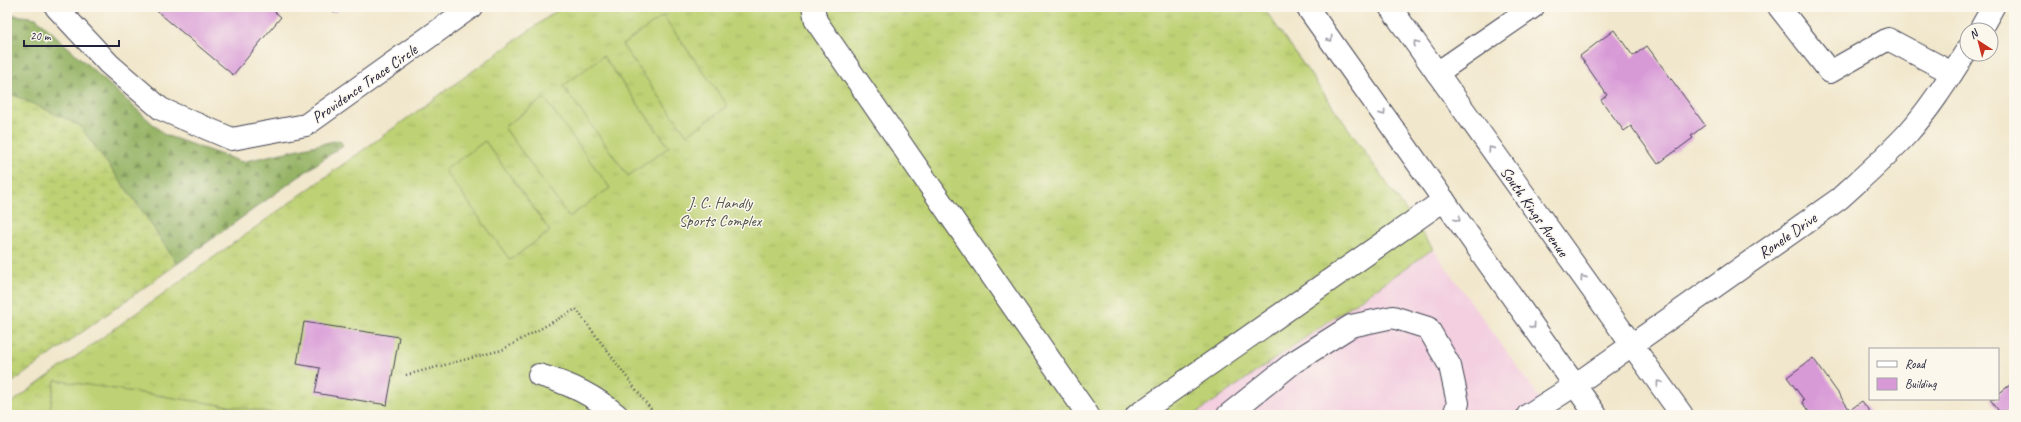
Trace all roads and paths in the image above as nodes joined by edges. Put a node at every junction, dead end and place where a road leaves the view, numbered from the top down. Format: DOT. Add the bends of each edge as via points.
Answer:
graph roads {
  1 [pos="56,7"];
  2 [pos="471,7"];
  3 [pos="813,7"];
  4 [pos="1307,7"];
  5 [pos="1390,7"];
  6 [pos="1533,7"];
  7 [pos="1779,7"];
  8 [pos="1993,7"];
  9 [pos="1985,22"];
  10 [pos="1960,62"];
  11 [pos="1437,72"];
  12 [pos="1952,74"];
  13 [pos="1444,200"];
  14 [pos="1631,344"];
  15 [pos="539,375"];
  16 [pos="1574,385"];
  17 [pos="617,415"];
  18 [pos="1088,415"];
  19 [pos="1137,415"];
  20 [pos="1228,415"];
  21 [pos="1454,415"];
  22 [pos="1528,415"];
  23 [pos="1557,415"];
  24 [pos="1596,415"];
  25 [pos="1682,415"];
  1 -- 2 [label="street, Providence Trace Circle" via="109,64 161,109 232,139 306,124"];
  3 -- 18 [label="street" via="816,20"];
  4 -- 13 [label="street, one-way"];
  11 -- 5 [label="street, South Kings Avenue, one-way"];
  6 -- 11 [label="street"];
  7 -- 12 [label="street" via="1830,72 1888,40"];
  8 -- 9 [label="street"];
  10 -- 12 [label="street, Ronele Drive"];
  14 -- 11 [label="street, South Kings Avenue, one-way"];
  12 -- 14 [label="street, Ronele Drive" via="1908,132 1876,166 1839,199"];
  13 -- 16 [label="street, one-way"];
  13 -- 19 [label="street"];
  14 -- 16 [label="street, Ronele Drive"];
  25 -- 14 [label="street, South Kings Avenue, one-way"];
  15 -- 17 [label="street" via="562,381 602,402"];
  16 -- 22 [label="street, Ronele Drive"];
  16 -- 23 [label="street"];
  16 -- 24 [label="street"];
  20 -- 21 [label="street" via="1294,362 1351,326 1393,317 1428,328 1450,366 1458,403"];
}
